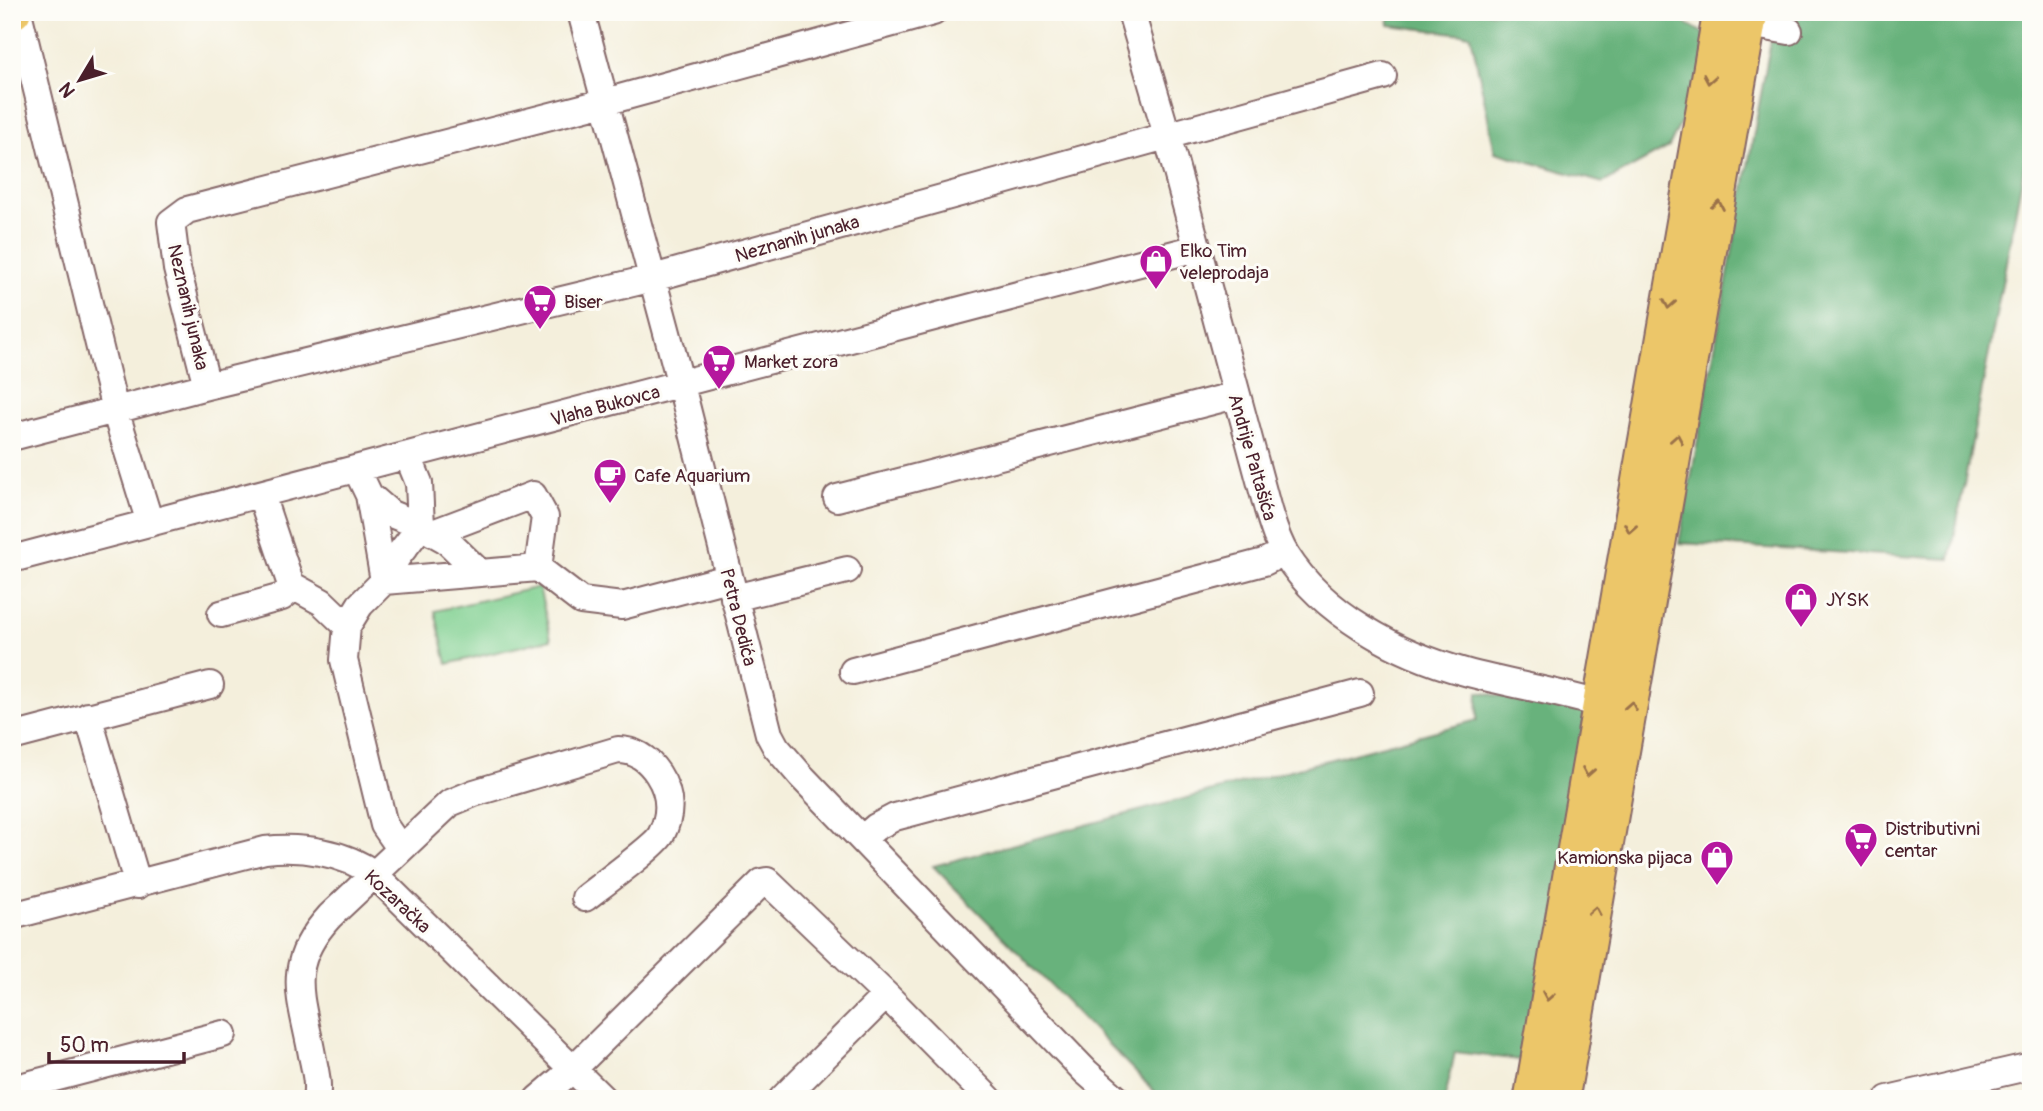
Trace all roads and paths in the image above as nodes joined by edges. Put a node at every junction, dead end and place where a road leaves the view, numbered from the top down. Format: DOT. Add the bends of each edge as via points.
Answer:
graph roads {
  1 [pos="15,12"];
  2 [pos="581,12"];
  3 [pos="933,12"];
  4 [pos="1132,12"];
  5 [pos="1740,16"];
  6 [pos="1788,31"];
  7 [pos="1383,76"];
  8 [pos="605,102"];
  9 [pos="1167,135"];
  10 [pos="1197,248"];
  11 [pos="653,278"];
  12 [pos="681,385"];
  13 [pos="207,386"];
  14 [pos="1236,396"];
  15 [pos="115,410"];
  16 [pos="12,438"];
  17 [pos="408,456"];
  18 [pos="357,470"];
  19 [pos="261,495"];
  20 [pos="369,495"];
  21 [pos="837,498"];
  22 [pos="150,523"];
  23 [pos="427,530"];
  24 [pos="1284,552"];
  25 [pos="12,559"];
  26 [pos="538,568"];
  27 [pos="847,570"];
  28 [pos="480,573"];
  29 [pos="384,581"];
  30 [pos="291,585"];
  31 [pos="731,588"];
  32 [pos="220,614"];
  33 [pos="347,626"];
  34 [pos="853,671"];
  35 [pos="210,685"];
  36 [pos="1360,694"];
  37 [pos="1600,704"];
  38 [pos="88,716"];
  39 [pos="12,737"];
  40 [pos="862,839"];
  41 [pos="400,848"];
  42 [pos="322,853"];
  43 [pos="374,874"];
  44 [pos="138,885"];
  45 [pos="585,898"];
  46 [pos="345,902"];
  47 [pos="12,916"];
  48 [pos="886,995"];
  49 [pos="223,1034"];
  50 [pos="2031,1066"];
  51 [pos="573,1069"];
  52 [pos="12,1089"];
  53 [pos="316,1099"];
  54 [pos="538,1099"];
  55 [pos="603,1099"];
  56 [pos="782,1099"];
  57 [pos="989,1099"];
  58 [pos="1117,1099"];
  59 [pos="1531,1099"];
  60 [pos="1562,1099"];
  61 [pos="1888,1099"];
  1 -- 15 [label="street"];
  2 -- 8 [label="street, Petra Dedića"];
  3 -- 8 [label="street, Neznanih junaka"];
  4 -- 9 [label="street, Andrije Paltašića"];
  5 -- 6 [label="street"];
  5 -- 37 [label="main road, one-way"];
  60 -- 5 [label="main road, one-way"];
  7 -- 9 [label="street, Neznanih junaka"];
  8 -- 11 [label="street, Petra Dedića"];
  8 -- 13 [label="street, Neznanih junaka" via="187,209 171,222 177,269"];
  9 -- 10 [label="street, Andrije Paltašića"];
  9 -- 11 [label="street, Neznanih junaka"];
  10 -- 12 [label="street, Vlaha Bukovca"];
  10 -- 14 [label="street, Andrije Paltašića"];
  11 -- 12 [label="street, Petra Dedića"];
  11 -- 13 [label="street, Neznanih junaka"];
  12 -- 17 [label="street, Vlaha Bukovca"];
  12 -- 31 [label="street, Petra Dedića"];
  13 -- 15 [label="street, Neznanih junaka"];
  14 -- 21 [label="street"];
  14 -- 24 [label="street, Andrije Paltašića"];
  15 -- 16 [label="street, Neznanih junaka"];
  15 -- 22 [label="street"];
  17 -- 18 [label="street, Vlaha Bukovca"];
  17 -- 23 [label="street" via="419,483"];
  18 -- 19 [label="street, Vlaha Bukovca"];
  18 -- 20 [label="street"];
  19 -- 22 [label="street, Vlaha Bukovca"];
  19 -- 30 [label="street"];
  20 -- 23 [label="street" via="391,514"];
  20 -- 29 [label="street"];
  22 -- 25 [label="street, Vlaha Bukovca"];
  23 -- 26 [label="street" via="533,495 545,517"];
  23 -- 28 [label="street" via="446,540"];
  23 -- 29 [label="street" via="397,557"];
  24 -- 34 [label="street" via="1264,562"];
  24 -- 37 [label="street, Andrije Paltašića" via="1327,601 1407,651 1466,673"];
  26 -- 28 [label="street"];
  26 -- 31 [label="street" via="581,601 622,606"];
  27 -- 31 [label="street"];
  28 -- 29 [label="street"];
  29 -- 33 [label="street"];
  30 -- 32 [label="street" via="282,597"];
  30 -- 33 [label="street" via="323,602"];
  31 -- 40 [label="street, Petra Dedića" via="765,721 776,747"];
  33 -- 41 [label="street" via="347,673 384,825"];
  35 -- 38 [label="street"];
  36 -- 40 [label="street" via="895,817"];
  37 -- 59 [label="main road, one-way"];
  38 -- 39 [label="street"];
  38 -- 44 [label="street"];
  40 -- 58 [label="street, Petra Dedića"];
  41 -- 43 [label="street"];
  41 -- 45 [label="street" via="460,797 630,750 643,757 660,778 670,810 660,838"];
  42 -- 43 [label="street, Kozaračka"];
  42 -- 44 [label="street, Kozaračka" via="265,850"];
  42 -- 46 [label="street"];
  43 -- 46 [label="street"];
  43 -- 51 [label="street, Kozaračka"];
  44 -- 47 [label="street, Kozaračka"];
  46 -- 53 [label="street" via="313,935 299,971 317,1078"];
  48 -- 51 [label="street" via="767,881 762,882"];
  48 -- 56 [label="street"];
  48 -- 57 [label="street"];
  49 -- 52 [label="street"];
  50 -- 61 [label="street"];
  51 -- 54 [label="street"];
  51 -- 55 [label="street, Kozaračka"];
}
